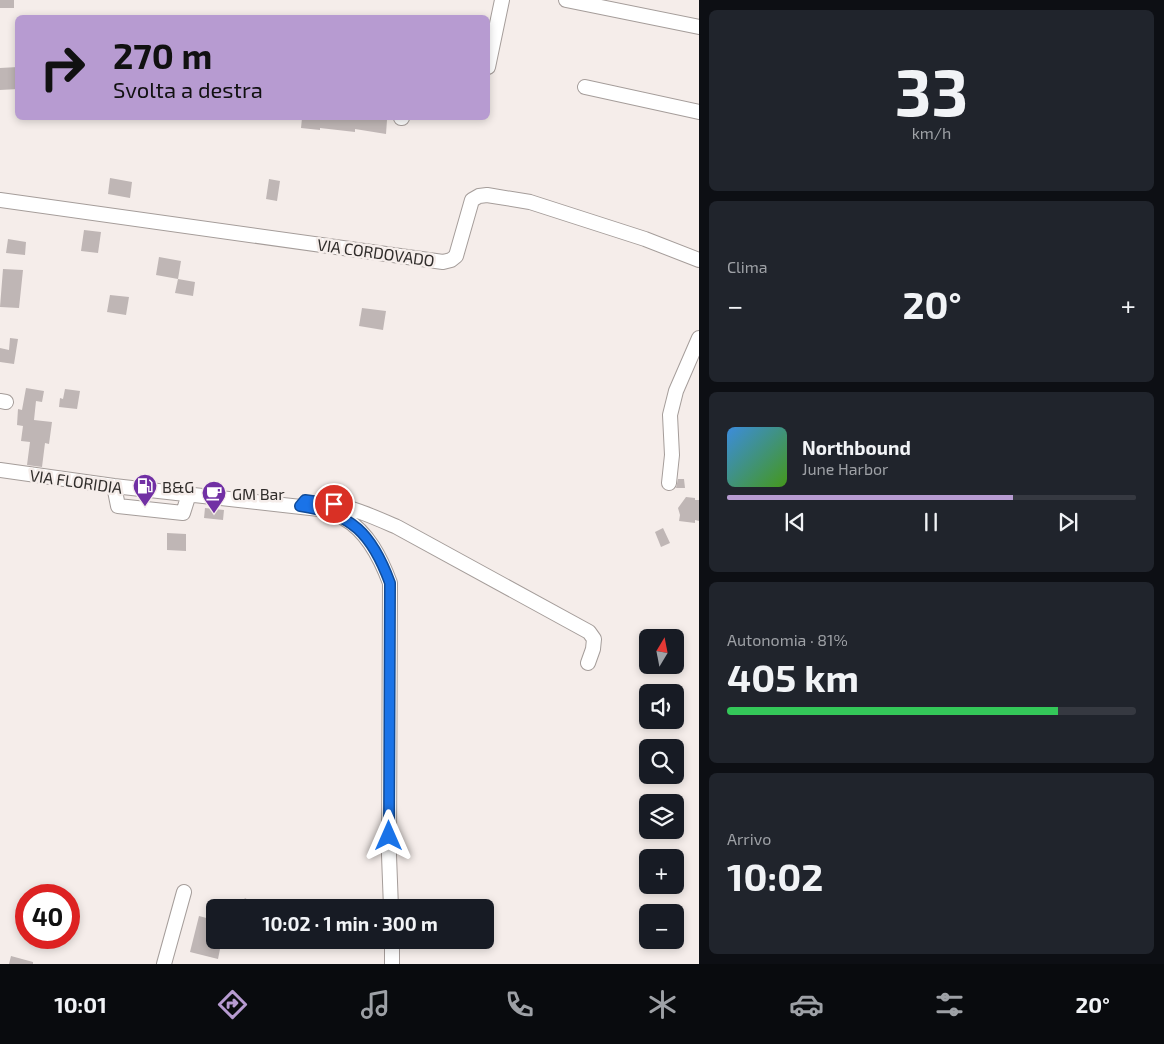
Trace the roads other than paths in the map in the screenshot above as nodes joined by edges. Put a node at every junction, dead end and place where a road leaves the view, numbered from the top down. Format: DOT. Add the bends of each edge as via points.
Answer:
graph roads {
  1 [pos="502,0"];
  2 [pos="566,0"];
  3 [pos="699,27"];
  4 [pos="490,57"];
  5 [pos="585,87"];
  6 [pos="699,112"];
  7 [pos="0,200"];
  8 [pos="699,260"];
  9 [pos="699,338"];
  10 [pos="0,470"];
  11 [pos="669,483"];
  12 [pos="114,486"];
  13 [pos="189,494"];
  14 [pos="300,506"];
  15 [pos="588,664"];
  16 [pos="184,892"];
  17 [pos="391,899"];
  18 [pos="392,949"];
  19 [pos="164,964"];
  20 [pos="392,964"];
  1 -- 4 [label="street"];
  2 -- 3 [label="street"];
  5 -- 6 [label="street"];
  7 -- 8 [label="street, VIA CORDOVADO" via="443,262 456,256 472,200 487,195 530,202"];
  9 -- 11 [label="street" via="676,391 670,415 672,455"];
  10 -- 12 [label="street, VIA FLORIDIA"];
  12 -- 13 [label="street, VIA FLORIDIA"];
  12 -- 13 [label="street" via="118,506 183,513"];
  13 -- 14 [label="street, VIA FLORIDIA"];
  14 -- 15 [label="street" via="305,500 334,504 406,531 589,632 594,639"];
  14 -- 17 [label="street, VIA FLORIDIA" via="320,509 346,519 373,546 390,583"];
  16 -- 19 [label="street"];
  18 -- 20 [label="street"];
}
